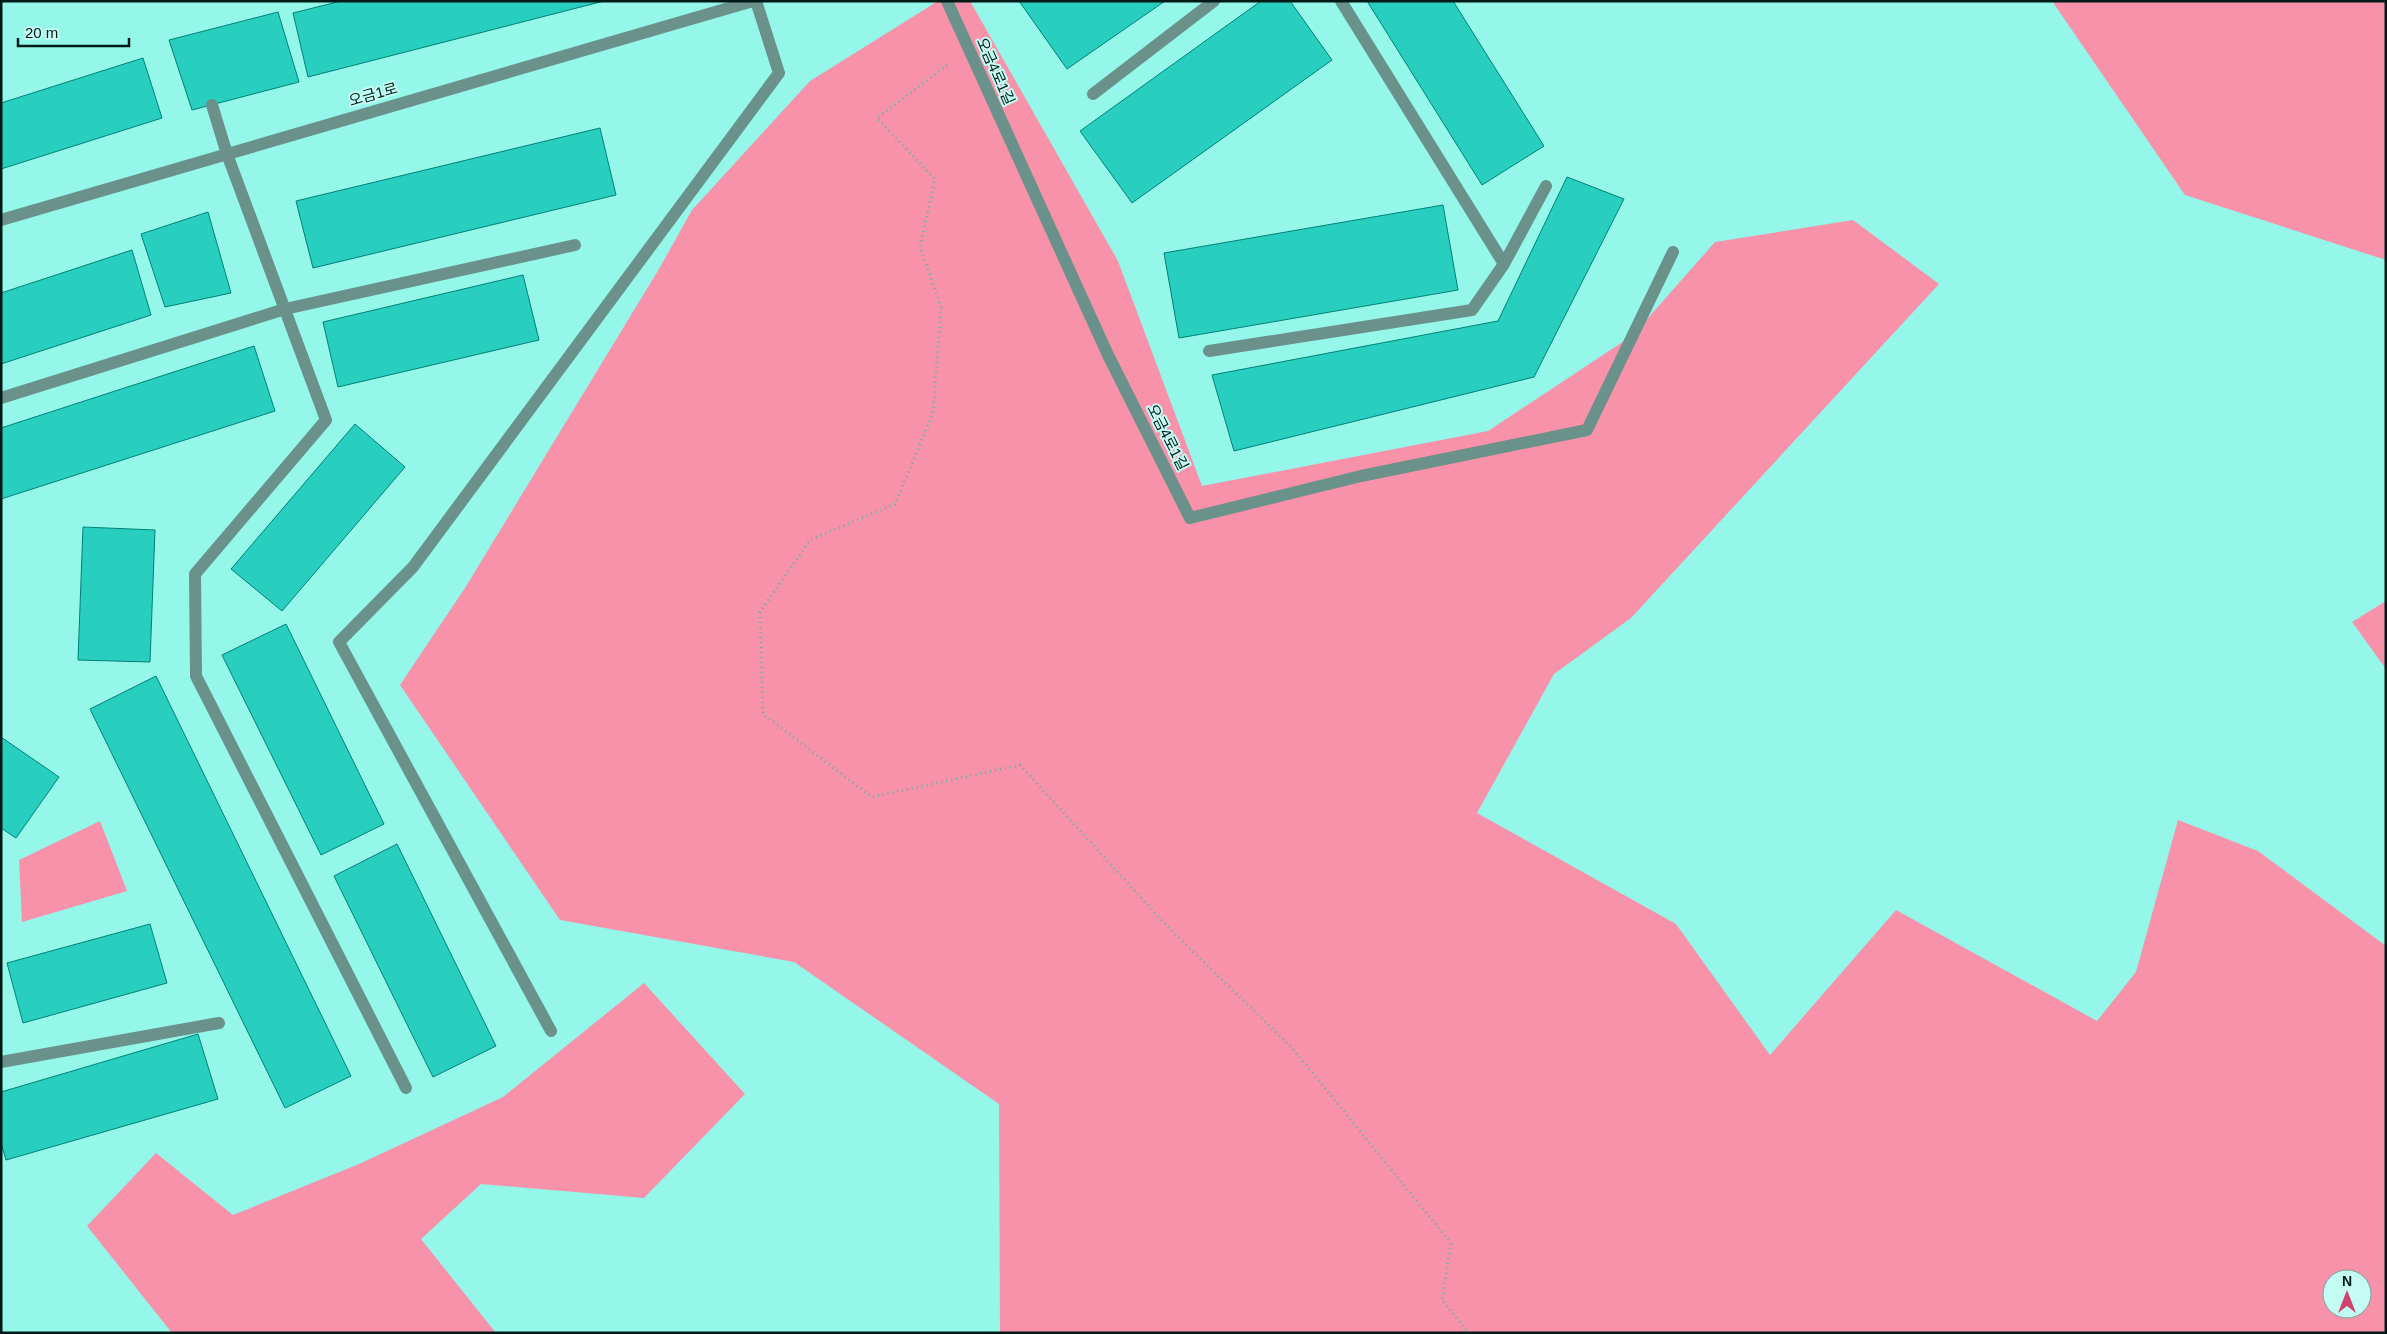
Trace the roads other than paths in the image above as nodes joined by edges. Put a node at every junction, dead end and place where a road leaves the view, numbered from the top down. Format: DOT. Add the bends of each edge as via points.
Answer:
graph roads {
  1 [pos="754,1"];
  2 [pos="947,1"];
  3 [pos="1214,1"];
  4 [pos="1341,1"];
  5 [pos="1093,94"];
  6 [pos="212,105"];
  7 [pos="228,154"];
  8 [pos="1546,186"];
  9 [pos="1,220"];
  10 [pos="575,245"];
  11 [pos="1673,252"];
  12 [pos="1504,264"];
  13 [pos="285,308"];
  14 [pos="1209,351"];
  15 [pos="1,398"];
  16 [pos="219,1023"];
  17 [pos="551,1031"];
  18 [pos="1,1062"];
  19 [pos="406,1088"];
  1 -- 7 [label="street, 오금1로"];
  1 -- 17 [label="street" via="780,73 413,567 339,642"];
  2 -- 11 [label="street, 오금4로1길" via="1108,355 1190,518 1362,476 1587,430"];
  3 -- 5 [label="street"];
  4 -- 12 [label="street"];
  6 -- 7 [label="street"];
  7 -- 9 [label="street, 오금1로"];
  7 -- 13 [label="street"];
  8 -- 12 [label="street"];
  10 -- 13 [label="street"];
  12 -- 14 [label="street" via="1472,310"];
  13 -- 15 [label="street"];
  13 -- 19 [label="street" via="326,420 195,574 196,676"];
  16 -- 18 [label="street"];
}
